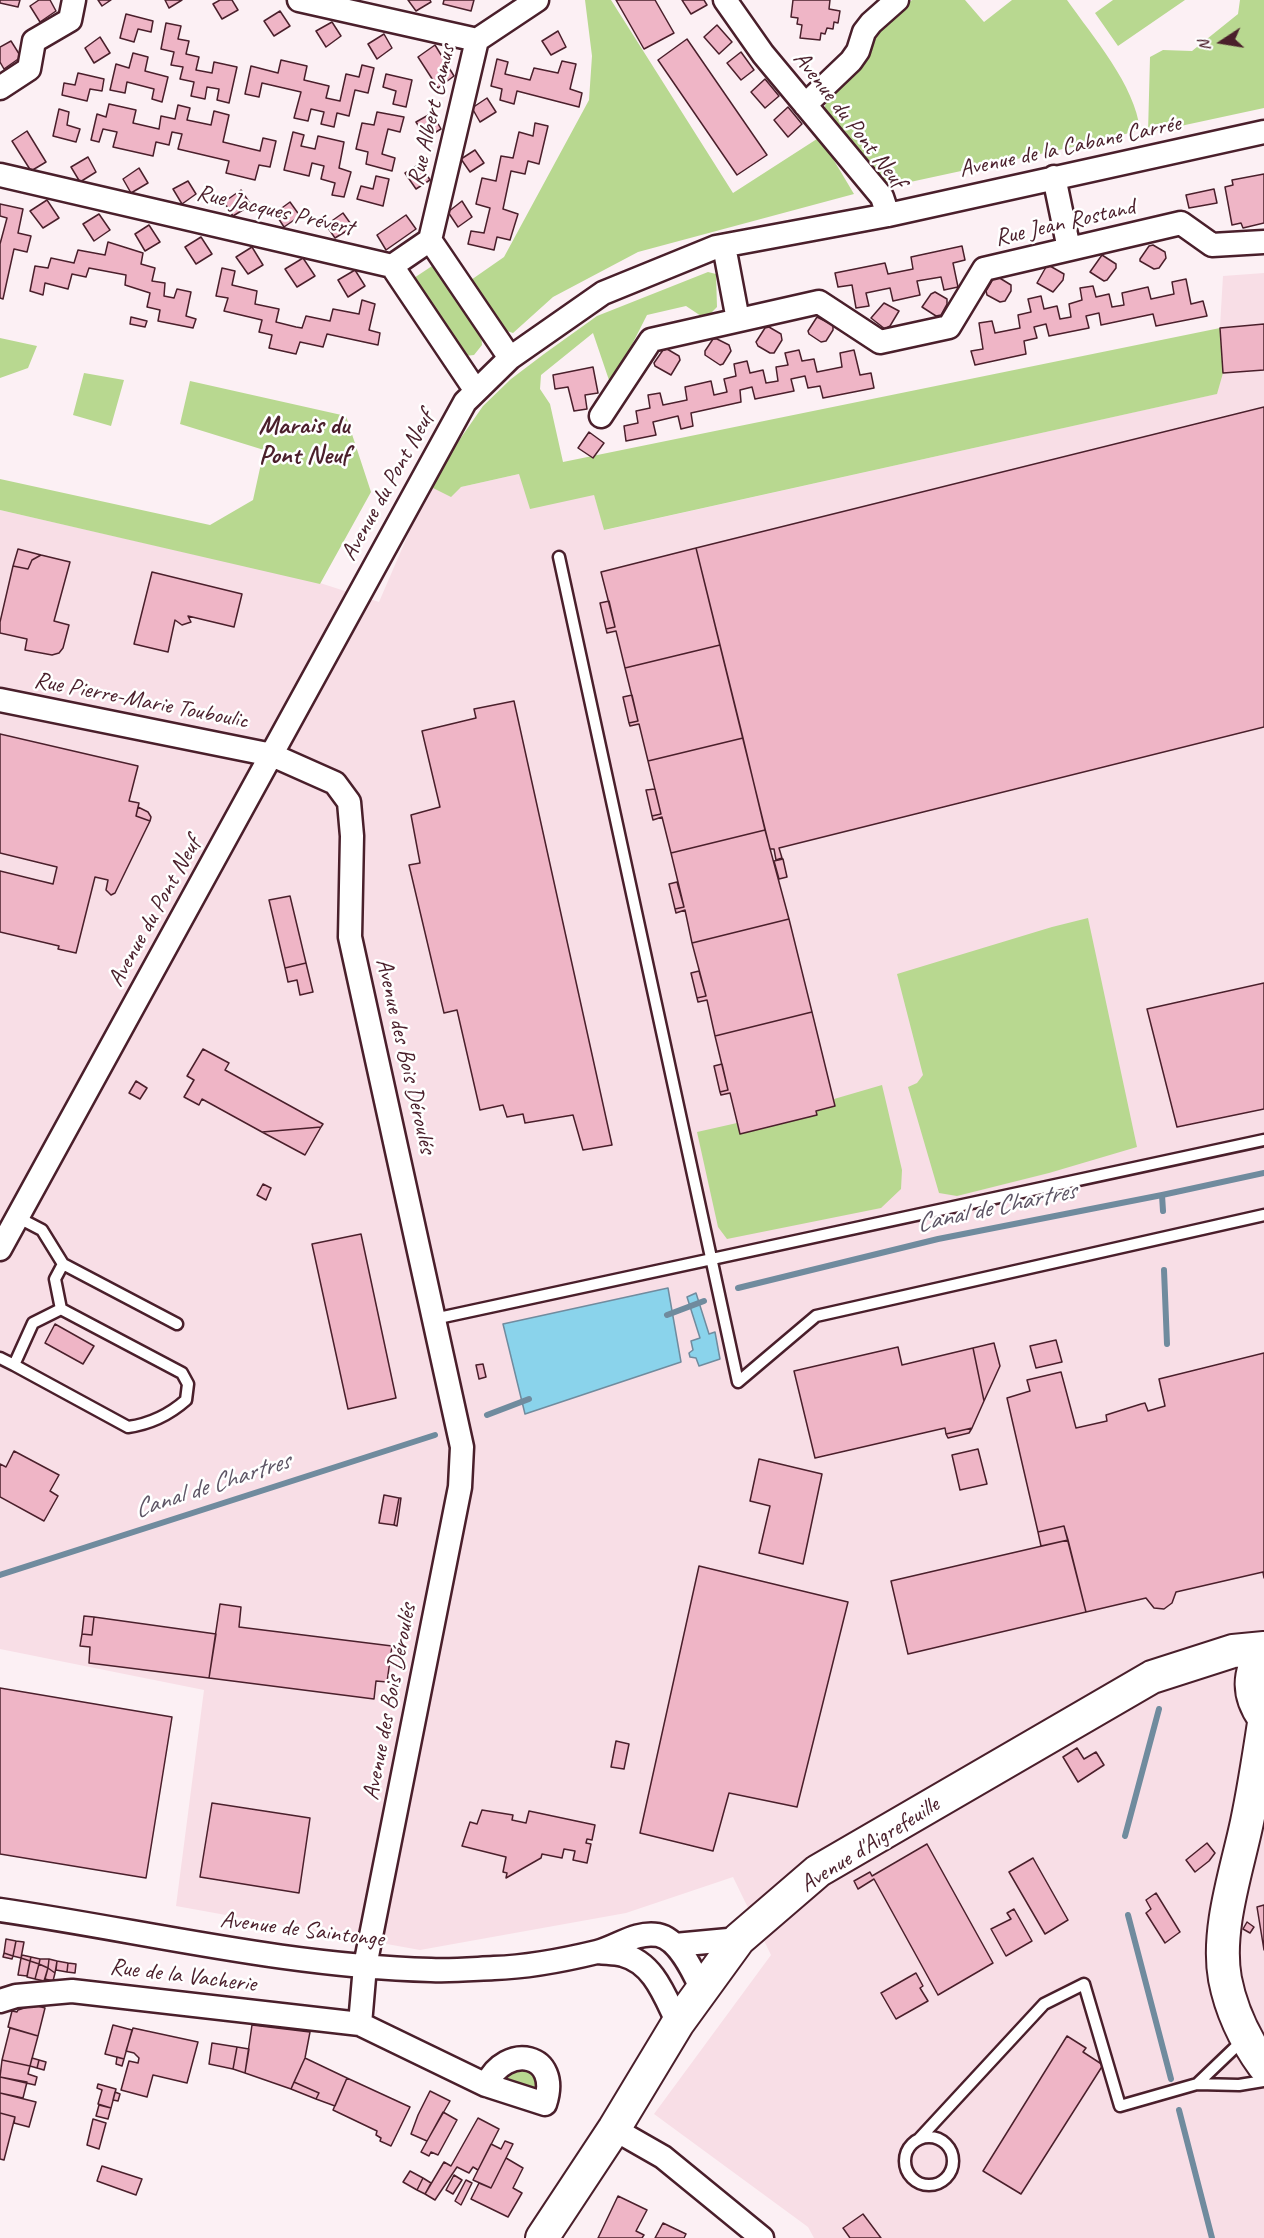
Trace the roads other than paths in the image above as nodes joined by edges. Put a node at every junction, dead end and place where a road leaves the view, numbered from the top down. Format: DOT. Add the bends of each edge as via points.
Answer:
graph roads {
  1 [pos="74,0"];
  2 [pos="299,0"];
  3 [pos="537,0"];
  4 [pos="725,0"];
  5 [pos="897,0"];
  6 [pos="477,40"];
  7 [pos="0,88"];
  8 [pos="805,105"];
  9 [pos="1264,132"];
  10 [pos="0,175"];
  11 [pos="1054,177"];
  12 [pos="888,215"];
  13 [pos="430,240"];
  14 [pos="1264,242"];
  15 [pos="724,246"];
  16 [pos="1070,249"];
  17 [pos="392,266"];
  18 [pos="738,320"];
  19 [pos="510,358"];
  20 [pos="476,391"];
  21 [pos="601,416"];
  22 [pos="559,557"];
  23 [pos="0,700"];
  24 [pos="272,755"];
  25 [pos="1264,1140"];
  26 [pos="1264,1215"];
  27 [pos="17,1217"];
  28 [pos="1,1245"];
  29 [pos="711,1258"];
  30 [pos="63,1264"];
  31 [pos="61,1309"];
  32 [pos="435,1319"];
  33 [pos="177,1324"];
  34 [pos="0,1358"];
  35 [pos="14,1365"];
  36 [pos="1264,1650"];
  37 [pos="1189,1664"];
  38 [pos="1258,1705"];
  39 [pos="1264,1723"];
  40 [pos="1264,1806"];
  41 [pos="0,1910"];
  42 [pos="1227,1916"];
  43 [pos="739,1939"];
  44 [pos="675,1945"];
  45 [pos="600,1952"];
  46 [pos="365,1966"];
  47 [pos="702,1990"];
  48 [pos="0,2001"];
  49 [pos="678,2023"];
  50 [pos="360,2024"];
  51 [pos="1246,2036"];
  52 [pos="1264,2066"];
  53 [pos="1264,2081"];
  54 [pos="486,2085"];
  55 [pos="1192,2086"];
  56 [pos="614,2129"];
  57 [pos="919,2139"];
  58 [pos="542,2238"];
  59 [pos="762,2238"];
  1 -- 7 [label="street" via="70,20 34,41 29,69"];
  2 -- 6 [label="street, Rue Albert Camus"];
  3 -- 6 [label="street"];
  4 -- 8 [label="street, Avenue du Pont Neuf"];
  5 -- 8 [label="street" via="864,32 851,61"];
  6 -- 13 [label="street, Rue Albert Camus"];
  8 -- 12 [label="street, Avenue du Pont Neuf" via="882,197"];
  9 -- 11 [label="street, Avenue de la Cabane Carrée"];
  10 -- 17 [label="street, Rue Jacques Prévert"];
  11 -- 12 [label="street, Avenue de la Cabane Carrée"];
  11 -- 16 [label="street"];
  12 -- 15 [label="street, Avenue du Pont Neuf"];
  13 -- 17 [label="street"];
  13 -- 19 [label="street"];
  14 -- 16 [label="street, Rue Jean Rostand" via="1212,245 1181,224"];
  15 -- 18 [label="street"];
  15 -- 19 [label="street, Avenue du Pont Neuf" via="603,293"];
  16 -- 18 [label="street, Rue Jean Rostand" via="984,269 949,327 880,342 819,302"];
  17 -- 20 [label="street"];
  18 -- 21 [label="street, Rue Jean Rostand" via="651,340"];
  19 -- 20 [label="street, Avenue du Pont Neuf"];
  20 -- 24 [label="street, Avenue du Pont Neuf" via="465,402"];
  22 -- 29 [label="lane"];
  23 -- 24 [label="street, Rue Pierre-Marie Touboulic"];
  24 -- 27 [label="street, Avenue du Pont Neuf"];
  24 -- 32 [label="street, Avenue des Bois Déroulés" via="335,783 349,801 350,937"];
  25 -- 29 [label="lane"];
  26 -- 29 [label="lane" via="816,1316 738,1382"];
  27 -- 28 [label="street, Avenue du Pont Neuf"];
  27 -- 30 [label="lane" via="42,1230"];
  29 -- 32 [label="lane"];
  30 -- 31 [label="lane" via="55,1279"];
  30 -- 33 [label="lane"];
  31 -- 35 [label="lane" via="33,1323"];
  31 -- 35 [label="lane" via="182,1373 188,1384 186,1400 172,1412 128,1428"];
  32 -- 46 [label="street, Avenue des Bois Déroulés" via="462,1447 460,1487"];
  34 -- 35 [label="lane"];
  36 -- 37 [label="main road, Avenue d'Aigrefeuille" via="1233,1651"];
  36 -- 38 [label="main road" via="1251,1676"];
  37 -- 38 [label="main road" via="1228,1676"];
  37 -- 43 [label="main road, Avenue d'Aigrefeuille" via="1152,1677 818,1871"];
  39 -- 42 [label="main road"];
  40 -- 42 [label="main road"];
  41 -- 46 [label="street, Avenue de Saintonge" via="244,1952"];
  42 -- 51 [label="main road" via="1224,1977 1231,2005"];
  43 -- 44 [label="street, Avenue de Saintonge"];
  43 -- 47 [label="main road, Avenue d'Aigrefeuille"];
  44 -- 45 [label="street, Avenue de Saintonge" via="658,1935 642,1936"];
  44 -- 47 [label="street"];
  45 -- 46 [label="street, Avenue de Saintonge" via="510,1968 432,1970"];
  45 -- 49 [label="street, Avenue de Saintonge" via="640,1962 656,1979"];
  46 -- 50 [label="street"];
  47 -- 49 [label="main road, Avenue d'Aigrefeuille"];
  48 -- 50 [label="street, Rue de la Vacherie" via="72,1990"];
  49 -- 56 [label="main road, Avenue d'Aigrefeuille"];
  50 -- 54 [label="street, Rue de la Vacherie"];
  51 -- 52 [label="main road"];
  51 -- 55 [label="lane"];
  53 -- 55 [label="lane"];
  55 -- 57 [label="lane" via="1120,2106 1084,1984 1044,2004"];
  56 -- 58 [label="main road, Avenue d'Aigrefeuille"];
  56 -- 59 [label="street" via="663,2157"];
  57 -- 57 [label="lane" via="905,2157 907,2172 925,2185 939,2183 951,2171 952,2155 943,2142"];
}
